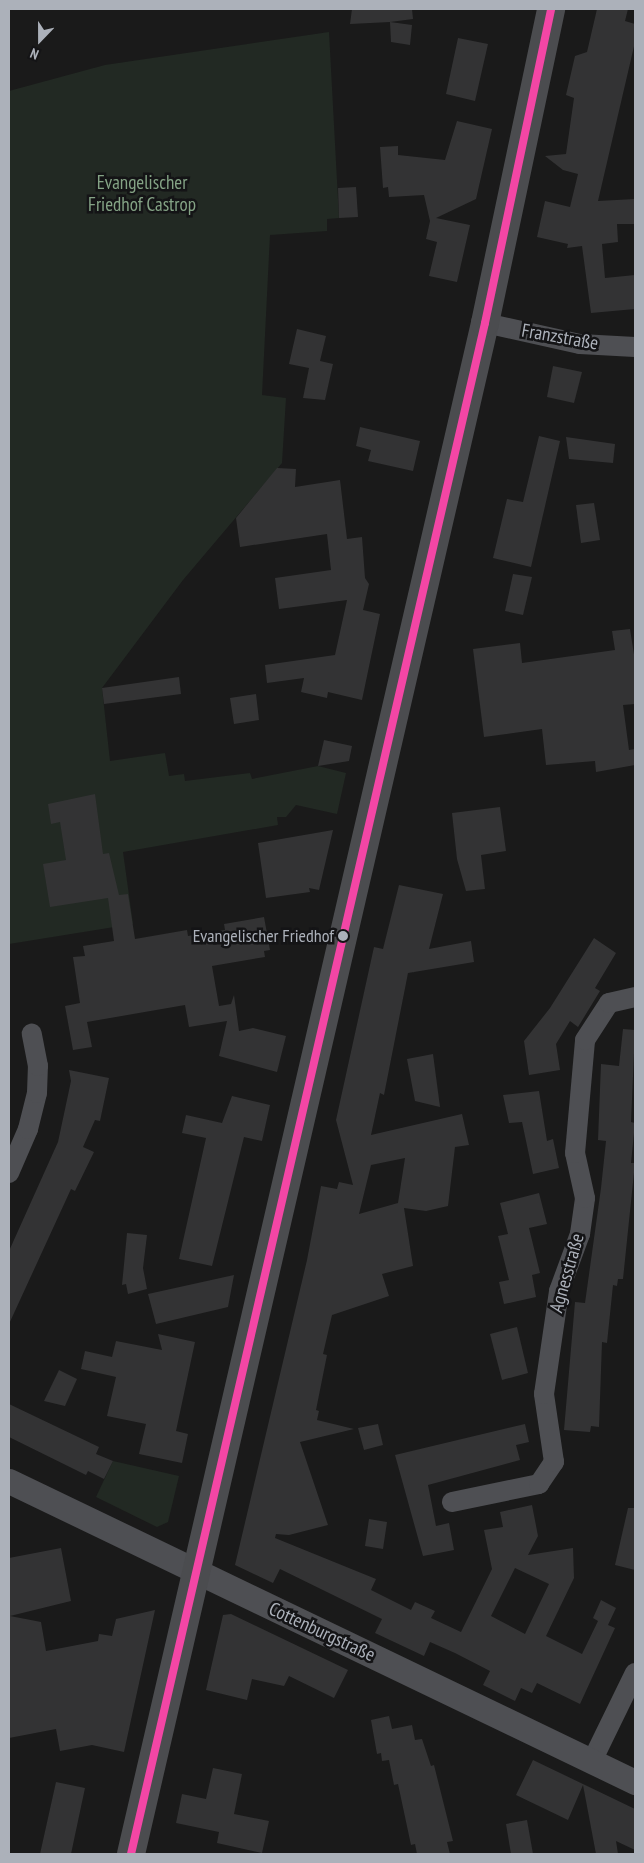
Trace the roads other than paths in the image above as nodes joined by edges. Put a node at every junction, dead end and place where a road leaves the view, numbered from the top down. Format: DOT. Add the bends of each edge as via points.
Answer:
graph roads {
  1 [pos="550,9"];
  2 [pos="485,324"];
  3 [pos="635,347"];
  4 [pos="635,997"];
  5 [pos="32,1034"];
  6 [pos="9,1173"];
  7 [pos="9,1481"];
  8 [pos="452,1502"];
  9 [pos="196,1574"];
  10 [pos="635,1673"];
  11 [pos="592,1761"];
  12 [pos="635,1782"];
  13 [pos="131,1854"];
  1 -- 2 [label="main road"];
  2 -- 3 [label="street, Franzstraße" via="580,344"];
  2 -- 9 [label="main road"];
  4 -- 8 [label="street, Agnesstraße" via="609,1003 585,1040 575,1153 585,1198 580,1234 559,1291 544,1394 554,1462 539,1484"];
  5 -- 6 [label="street" via="38,1066 37,1093 28,1128"];
  7 -- 9 [label="street, Cottenburgstraße"];
  9 -- 11 [label="street, Cottenburgstraße"];
  9 -- 13 [label="main road"];
  10 -- 11 [label="street"];
  11 -- 12 [label="street, Cottenburgstraße"];
}
